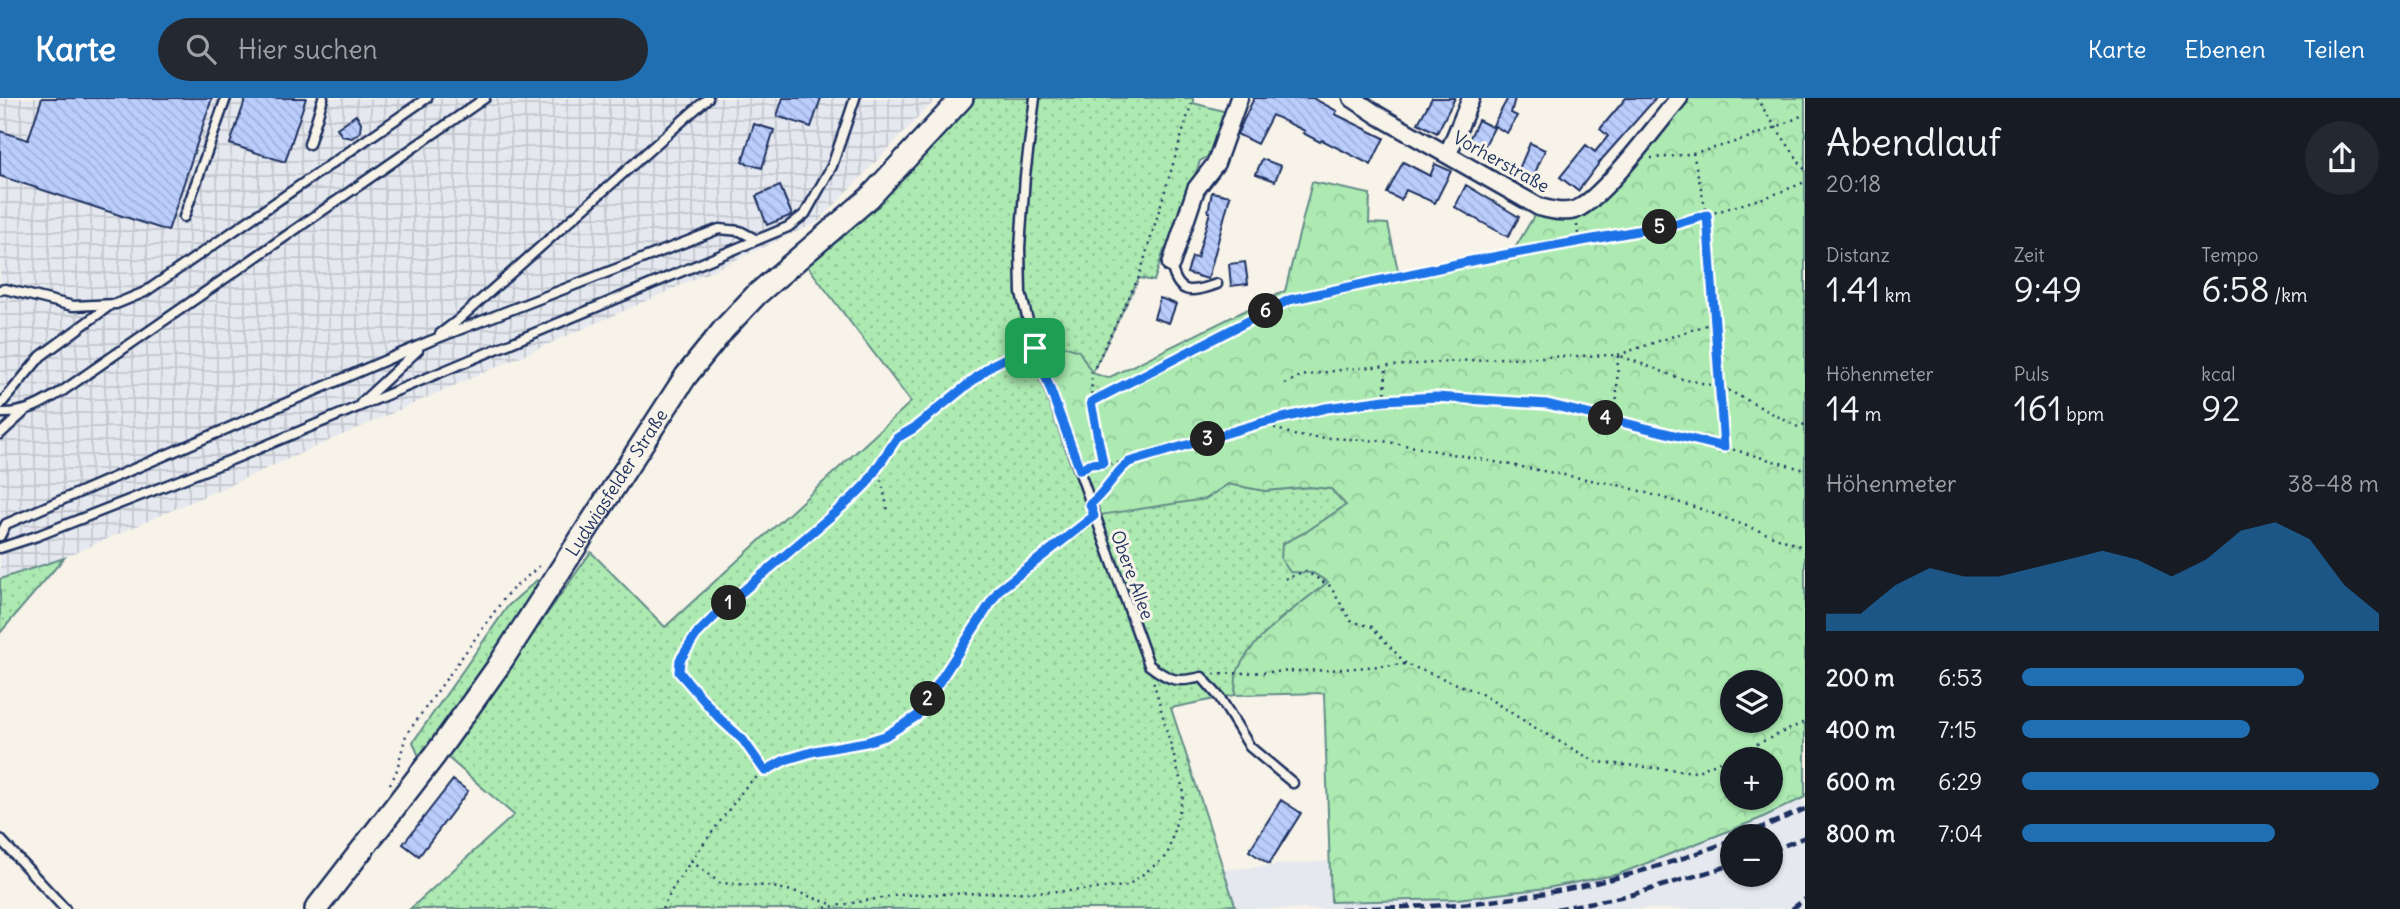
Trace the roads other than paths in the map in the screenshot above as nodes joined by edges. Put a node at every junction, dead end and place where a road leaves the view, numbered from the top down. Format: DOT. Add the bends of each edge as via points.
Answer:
graph roads {
  1 [pos="226,98"];
  2 [pos="323,98"];
  3 [pos="426,98"];
  4 [pos="485,98"];
  5 [pos="708,98"];
  6 [pos="855,98"];
  7 [pos="962,98"];
  8 [pos="1034,98"];
  9 [pos="1239,98"];
  10 [pos="1352,98"];
  11 [pos="1471,98"];
  12 [pos="1679,98"];
  13 [pos="309,144"];
  14 [pos="1448,154"];
  15 [pos="184,217"];
  16 [pos="757,240"];
  17 [pos="1171,264"];
  18 [pos="1217,284"];
  19 [pos="0,290"];
  20 [pos="112,305"];
  21 [pos="430,341"];
  22 [pos="0,405"];
  23 [pos="354,409"];
  24 [pos="26,410"];
  25 [pos="0,413"];
  26 [pos="0,434"];
  27 [pos="0,536"];
  28 [pos="0,548"];
  29 [pos="1293,783"];
  30 [pos="0,839"];
  31 [pos="65,909"];
  32 [pos="316,909"];
  1 -- 15 [label="lane"];
  2 -- 13 [label="lane"];
  3 -- 20 [label="lane" via="145,292"];
  4 -- 24 [label="lane" via="64,390"];
  5 -- 21 [label="lane"];
  6 -- 16 [label="lane" via="832,166 805,214"];
  7 -- 32 [label="street, Ludwigsfelder Straße" via="890,177 756,295 708,347 497,668"];
  8 -- 29 [label="lane, Obere Allee" via="1024,176 1021,293 1035,348 1149,665 1183,682 1202,677 1250,747"];
  9 -- 17 [label="street" via="1216,163 1196,189"];
  10 -- 14 [label="street, Vorherstraße"];
  11 -- 14 [label="street"];
  12 -- 14 [label="street, Vorherstraße" via="1596,196 1576,210 1539,208"];
  16 -- 21 [label="lane" via="740,230 719,229"];
  16 -- 23 [label="lane"];
  17 -- 18 [label="lane" via="1174,278 1184,289 1194,292"];
  19 -- 20 [label="lane" via="73,306"];
  20 -- 22 [label="lane" via="41,356"];
  21 -- 23 [label="lane"];
  21 -- 27 [label="lane" via="6,524"];
  23 -- 28 [label="lane"];
  24 -- 25 [label="lane"];
  24 -- 26 [label="lane"];
  30 -- 31 [label="lane"];
}
